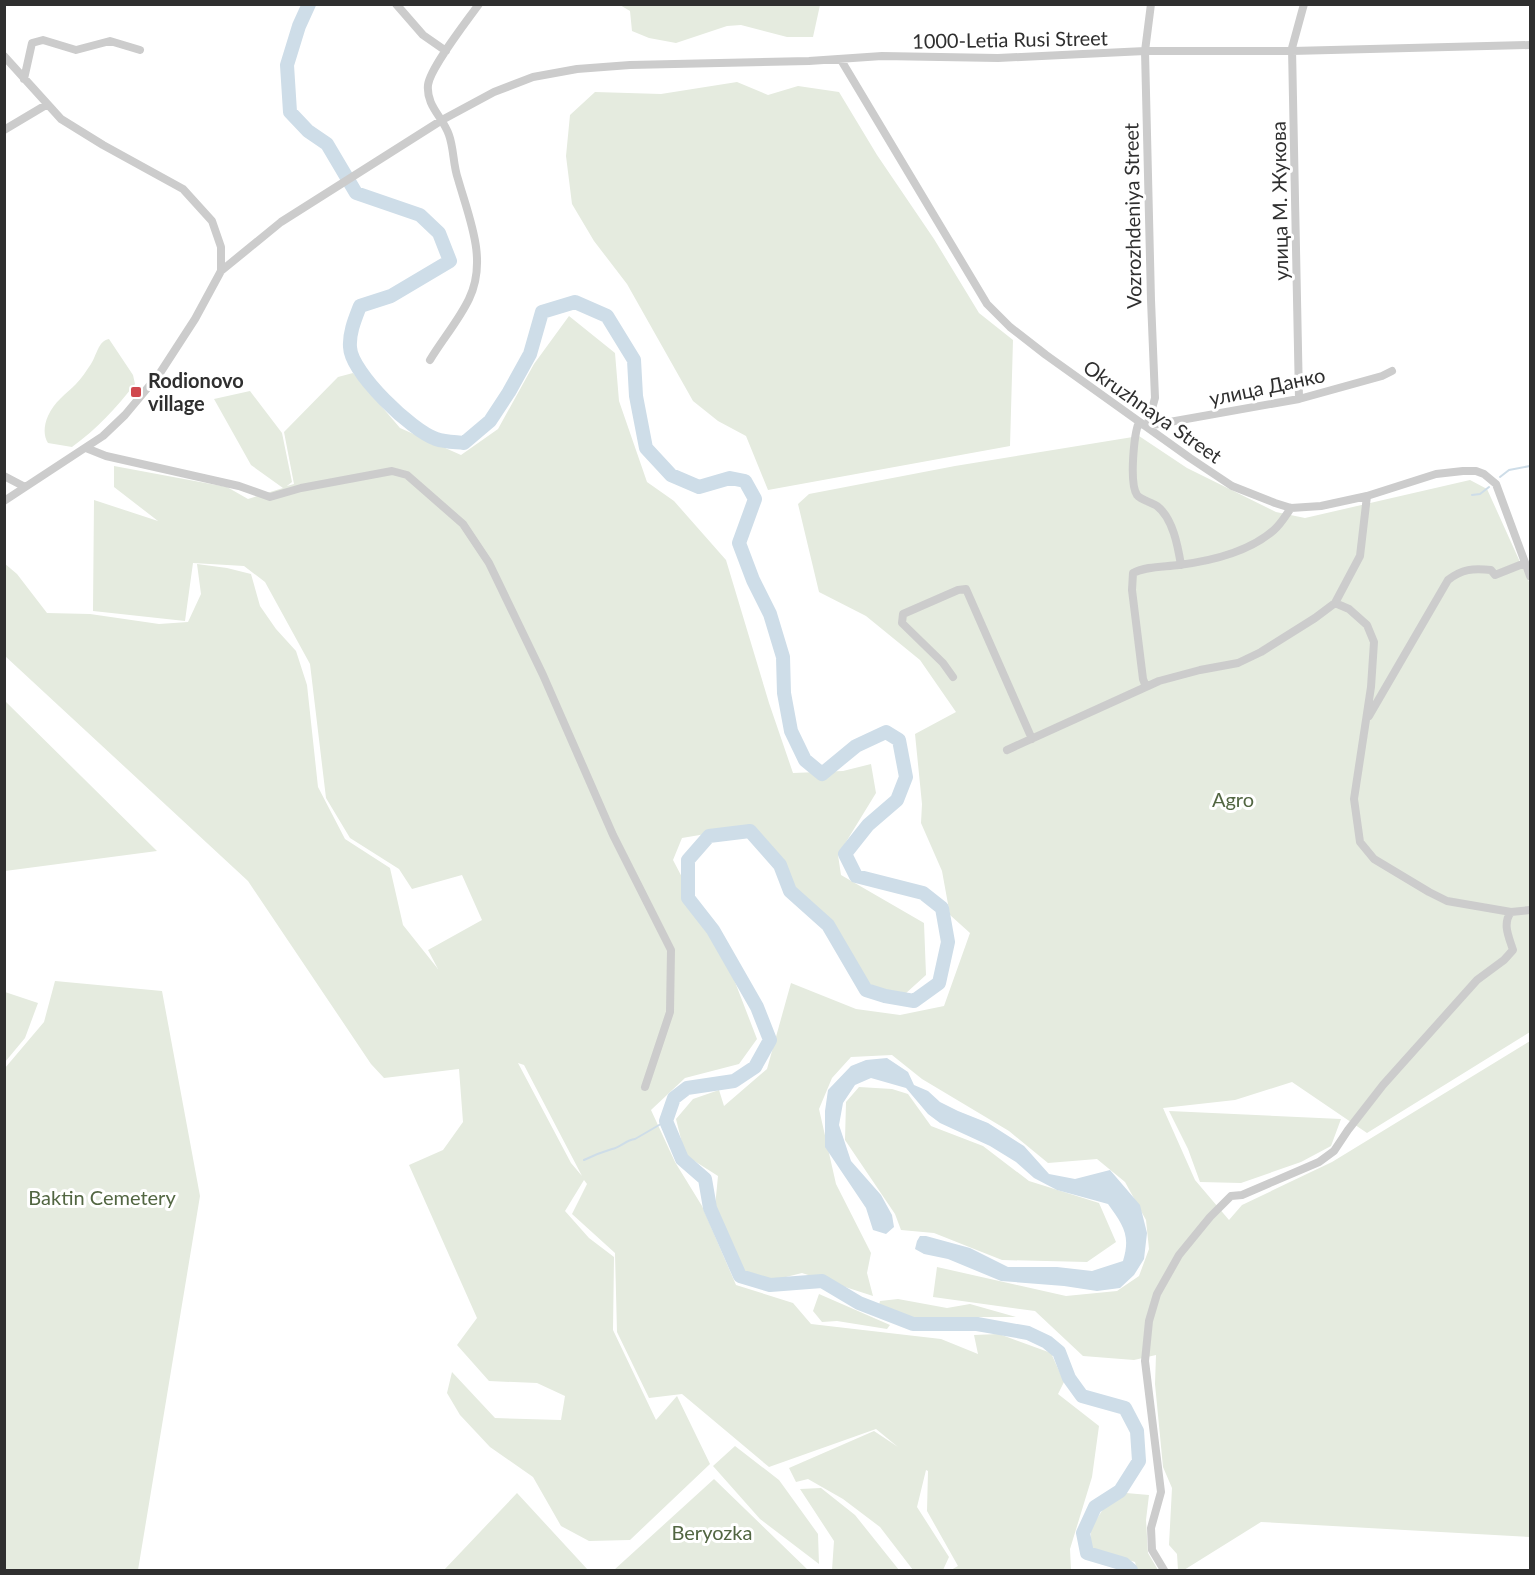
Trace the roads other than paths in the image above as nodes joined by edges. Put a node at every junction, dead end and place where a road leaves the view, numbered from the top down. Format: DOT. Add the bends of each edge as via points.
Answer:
graph roads {
  1 [pos="396,4"];
  2 [pos="479,4"];
  3 [pos="1151,4"];
  4 [pos="1304,4"];
  5 [pos="1530,45"];
  6 [pos="141,50"];
  7 [pos="446,51"];
  8 [pos="1145,51"];
  9 [pos="1292,51"];
  10 [pos="4,56"];
  11 [pos="841,60"];
  12 [pos="24,79"];
  13 [pos="46,105"];
  14 [pos="442,120"];
  15 [pos="4,130"];
  16 [pos="221,271"];
  17 [pos="430,360"];
  18 [pos="1392,371"];
  19 [pos="1299,399"];
  20 [pos="1143,424"];
  21 [pos="86,448"];
  22 [pos="4,476"];
  23 [pos="25,487"];
  24 [pos="1367,496"];
  25 [pos="4,501"];
  26 [pos="1291,508"];
  27 [pos="1525,563"];
  28 [pos="1181,565"];
  29 [pos="1530,576"];
  30 [pos="1335,603"];
  31 [pos="953,677"];
  32 [pos="1146,687"];
  33 [pos="1365,725"];
  34 [pos="1032,739"];
  35 [pos="1007,750"];
  36 [pos="1530,910"];
  37 [pos="1511,912"];
  38 [pos="645,1087"];
  39 [pos="1164,1570"];
  1 -- 7 [label="street" via="423,35"];
  2 -- 7 [label="street"];
  3 -- 8 [label="street, Vozrozhdeniya Street"];
  4 -- 9 [label="street, улица М. Жукова"];
  5 -- 9 [label="street, 1000-Letia Rusi Street"];
  6 -- 12 [label="street" via="111,41 76,50 38,40 32,43"];
  7 -- 14 [label="street" via="428,85 432,107"];
  8 -- 9 [label="street, 1000-Letia Rusi Street"];
  8 -- 11 [label="street, 1000-Letia Rusi Street"];
  8 -- 20 [label="street, Vozrozhdeniya Street" via="1155,398"];
  9 -- 19 [label="street, улица М. Жукова"];
  10 -- 12 [label="street"];
  11 -- 14 [label="street, 1000-Letia Rusi Street" via="577,69 533,77 494,92"];
  11 -- 20 [label="street, Okruzhnaya Street" via="987,304 1046,355"];
  12 -- 13 [label="street"];
  13 -- 15 [label="street"];
  13 -- 16 [label="street" via="79,131 183,189 212,221 221,247"];
  14 -- 16 [label="street, 1000-Letia Rusi Street" via="282,222"];
  14 -- 17 [label="street" via="450,136 456,172 476,238 477,265 469,299"];
  16 -- 21 [label="street" via="160,373 125,415"];
  18 -- 19 [label="street, улица Данко"];
  19 -- 20 [label="street, улица Данко"];
  20 -- 26 [label="street, Okruzhnaya Street" via="1232,486"];
  20 -- 28 [label="street, Vozrozhdeniya Street" via="1135,431 1136,492 1138,497 1159,507 1170,523"];
  21 -- 23 [label="street"];
  21 -- 38 [label="street" via="270,497 392,471 407,475 463,524 489,562 613,835 671,951 670,1012"];
  22 -- 23 [label="street"];
  23 -- 25 [label="street"];
  24 -- 26 [label="street, Okruzhnaya Street"];
  24 -- 27 [label="street, Okruzhnaya Street" via="1436,474 1484,474 1496,484"];
  24 -- 30 [label="street" via="1360,556"];
  26 -- 28 [label="street" via="1275,529 1249,547"];
  27 -- 29 [label="street, Okruzhnaya Street"];
  27 -- 33 [label="street" via="1495,574 1474,568 1458,572 1448,580"];
  28 -- 32 [label="street" via="1139,570 1131,578"];
  30 -- 32 [label="street" via="1238,663 1180,674"];
  30 -- 33 [label="street" via="1367,625 1374,642"];
  31 -- 34 [label="street" via="901,618 966,589"];
  32 -- 34 [label="street"];
  33 -- 37 [label="street" via="1354,798 1360,842 1368,853 1447,901"];
  34 -- 35 [label="street"];
  36 -- 37 [label="street"];
  37 -- 39 [label="street" via="1506,925 1513,950 1477,980 1383,1085 1334,1151 1319,1162 1242,1195 1231,1196 1189,1242 1157,1294 1149,1321 1145,1361 1161,1492 1151,1528 1152,1550"];
}
